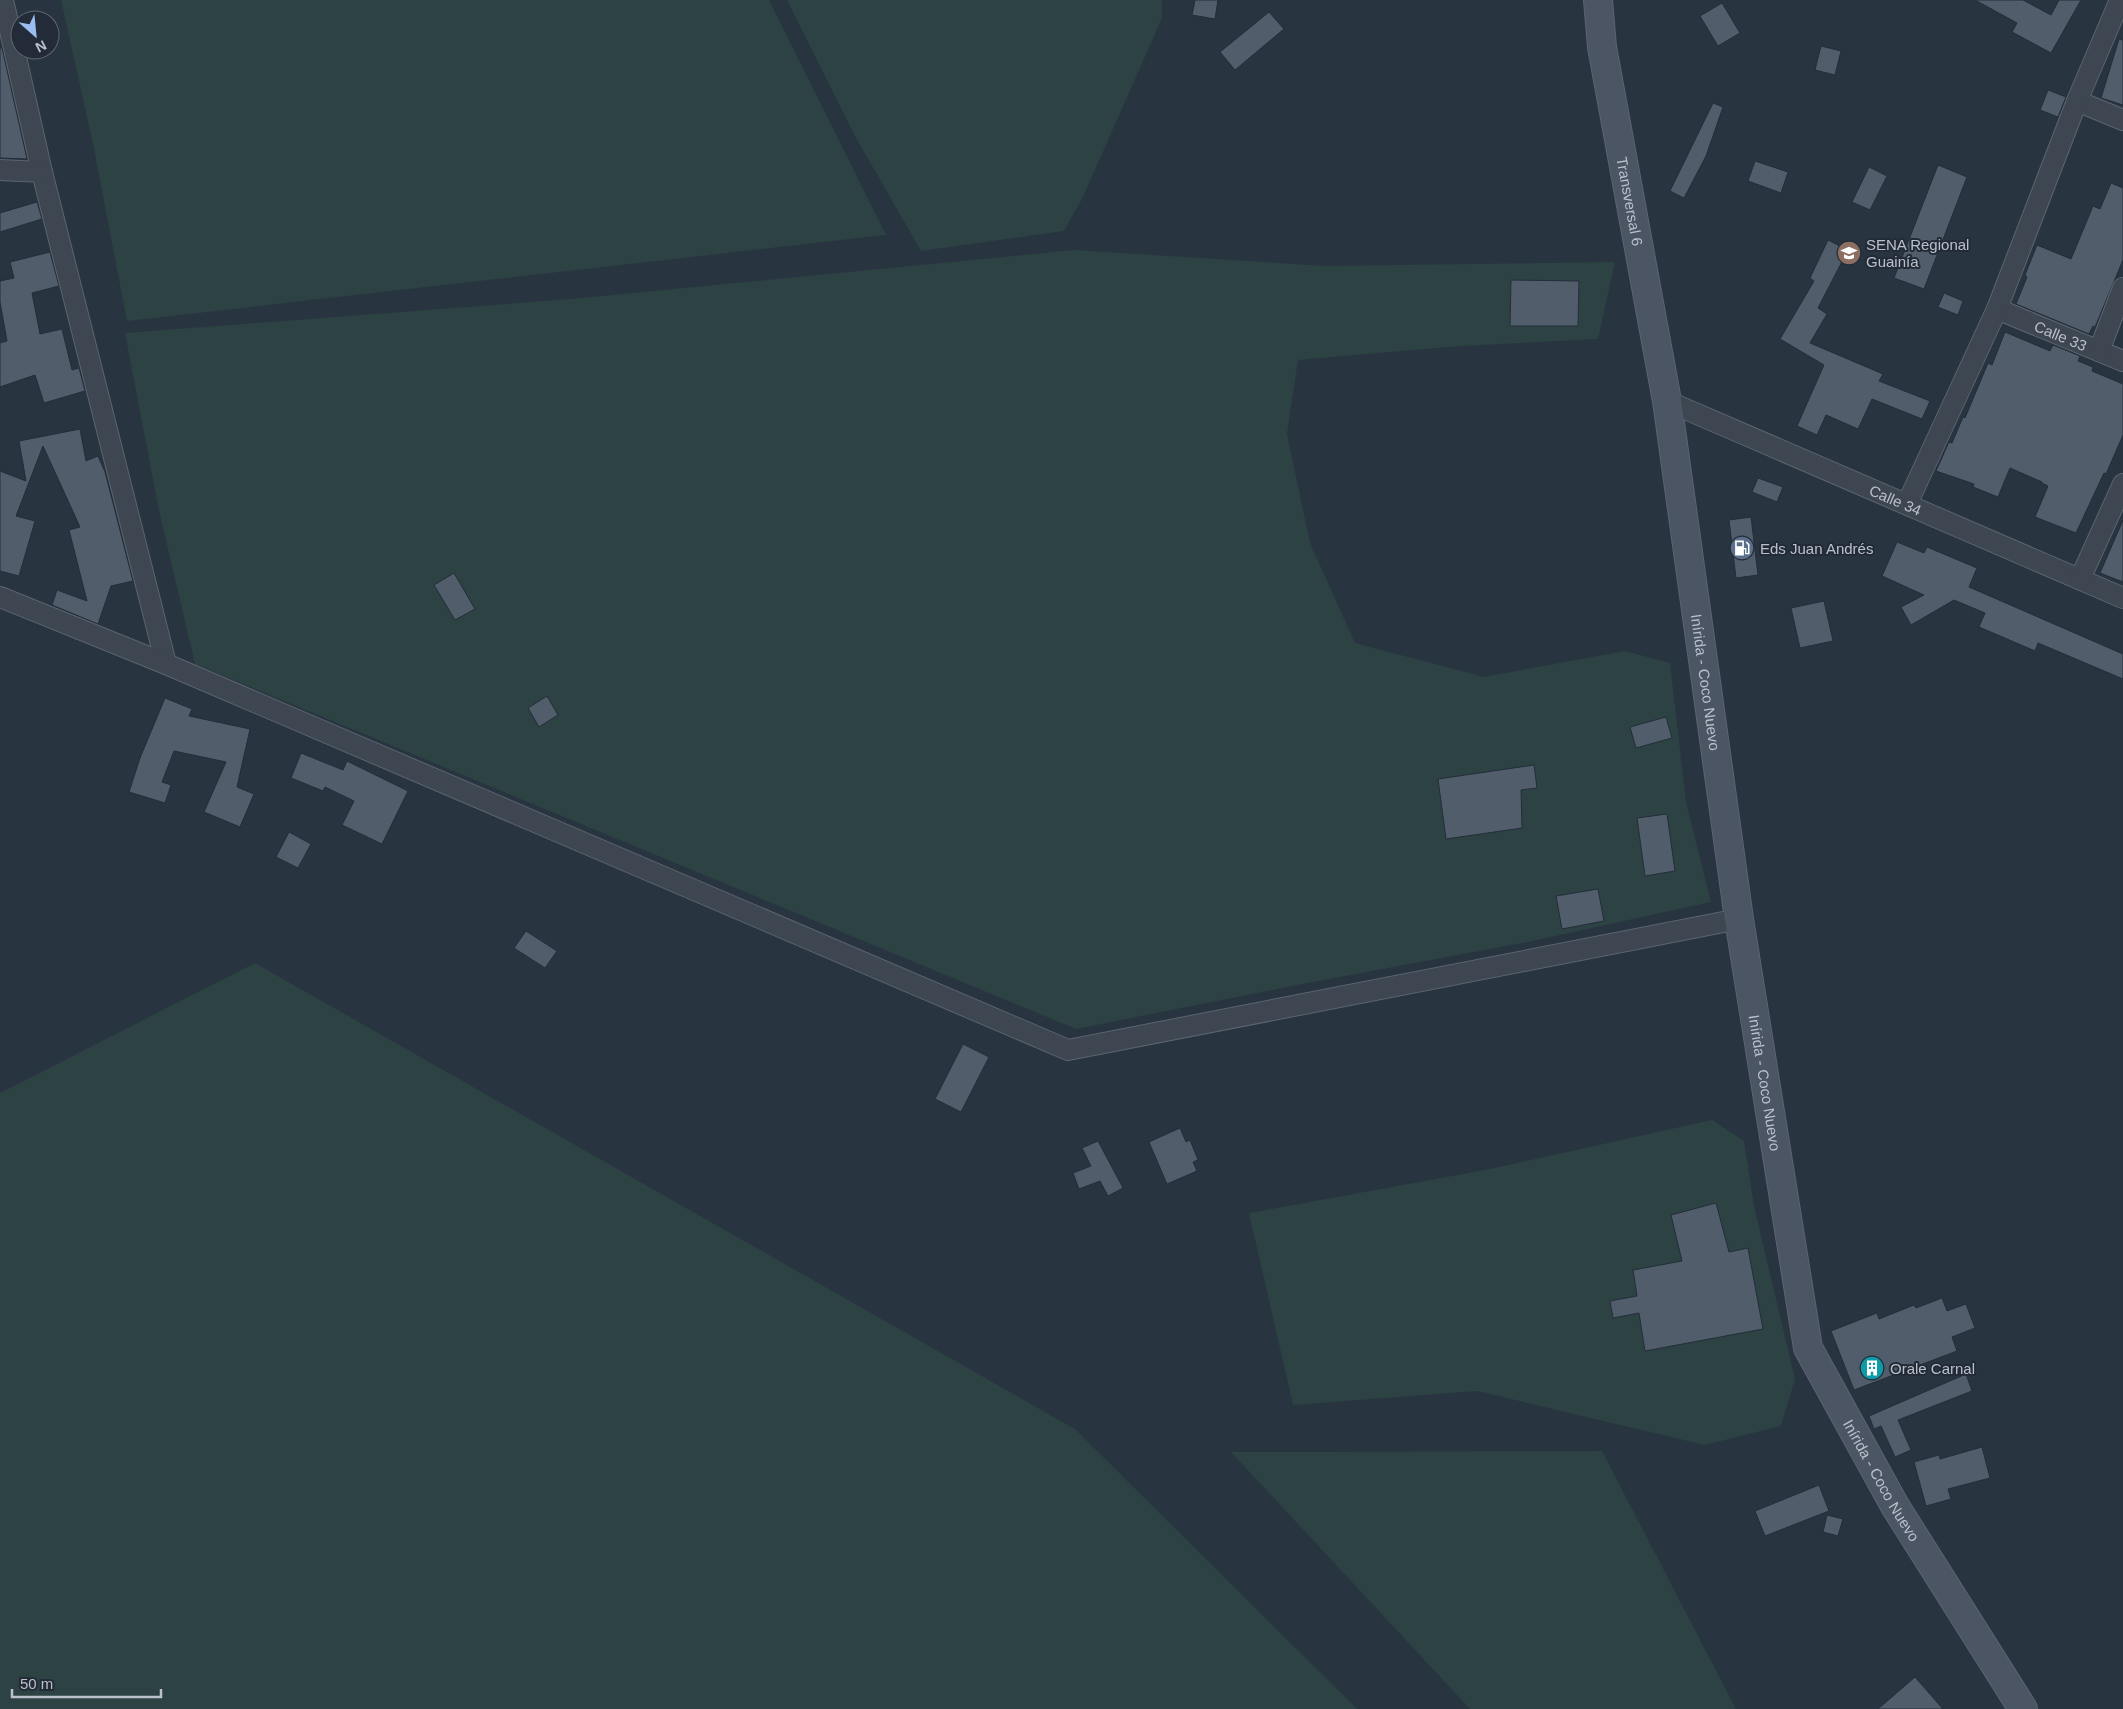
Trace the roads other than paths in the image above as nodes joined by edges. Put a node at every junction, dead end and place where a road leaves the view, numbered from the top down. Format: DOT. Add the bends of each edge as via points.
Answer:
graph roads {
  1 [pos="1598,0"];
  2 [pos="2120,0"];
  3 [pos="2,2"];
  4 [pos="2077,101"];
  5 [pos="2123,120"];
  6 [pos="0,170"];
  7 [pos="42,172"];
  8 [pos="2123,288"];
  9 [pos="1997,309"];
  10 [pos="2099,351"];
  11 [pos="2123,361"];
  12 [pos="1667,401"];
  13 [pos="2123,484"];
  14 [pos="1907,504"];
  15 [pos="2080,579"];
  16 [pos="0,597"];
  17 [pos="2123,598"];
  18 [pos="166,664"];
  19 [pos="1739,919"];
  20 [pos="2023,1709"];
  1 -- 12 [label="street, Transversal 6" via="1602,47"];
  2 -- 4 [label="street"];
  3 -- 7 [label="street"];
  4 -- 5 [label="street"];
  4 -- 9 [label="street"];
  6 -- 7 [label="street"];
  7 -- 18 [label="street"];
  8 -- 10 [label="street"];
  9 -- 10 [label="street, Calle 33"];
  9 -- 14 [label="street"];
  10 -- 11 [label="street, Calle 33"];
  12 -- 14 [label="street, Calle 34"];
  12 -- 19 [label="street, Inírida - Coco Nuevo"];
  13 -- 15 [label="street"];
  14 -- 15 [label="street, Calle 34"];
  15 -- 17 [label="street, Calle 34"];
  16 -- 18 [label="street"];
  18 -- 19 [label="street" via="1068,1050"];
  19 -- 20 [label="street, Inírida - Coco Nuevo" via="1808,1348 1895,1506"];
}
